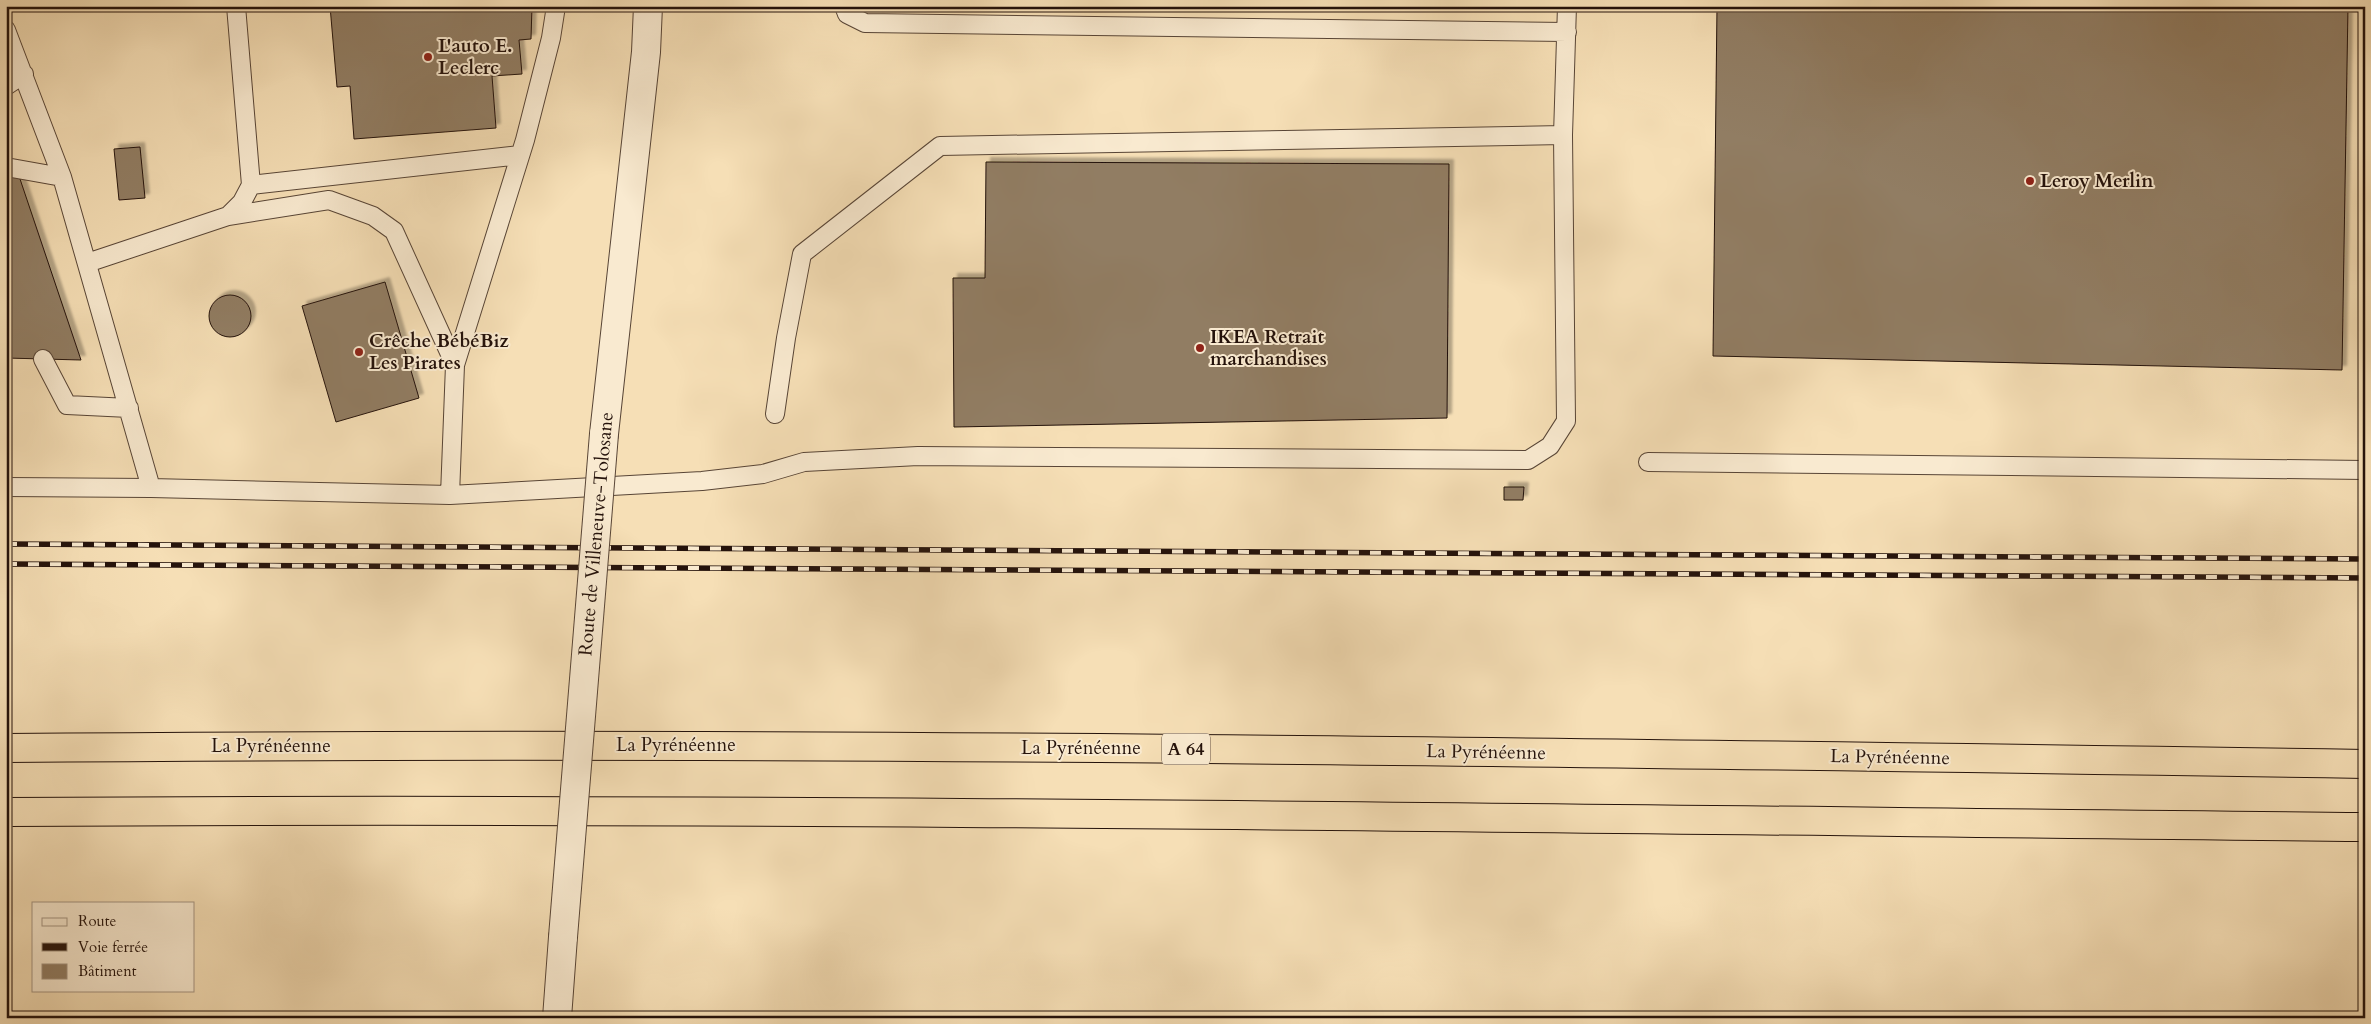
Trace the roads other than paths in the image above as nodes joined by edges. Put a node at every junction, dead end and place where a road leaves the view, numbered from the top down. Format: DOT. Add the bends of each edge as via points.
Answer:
graph roads {
  1 [pos="236,6"];
  2 [pos="556,6"];
  3 [pos="648,6"];
  4 [pos="660,6"];
  5 [pos="844,6"];
  6 [pos="1567,6"];
  7 [pos="6,30"];
  8 [pos="1567,32"];
  9 [pos="646,52"];
  10 [pos="24,74"];
  11 [pos="6,86"];
  12 [pos="1563,135"];
  13 [pos="520,155"];
  14 [pos="6,167"];
  15 [pos="62,177"];
  16 [pos="251,186"];
  17 [pos="228,216"];
  18 [pos="87,263"];
  19 [pos="43,359"];
  20 [pos="455,365"];
  21 [pos="129,408"];
  22 [pos="775,414"];
  23 [pos="1648,462"];
  24 [pos="2365,470"];
  25 [pos="6,487"];
  26 [pos="151,488"];
  27 [pos="450,495"];
  28 [pos="6,748"];
  29 [pos="2365,764"];
  30 [pos="6,812"];
  31 [pos="2365,827"];
  32 [pos="557,1018"];
  1 -- 16 [label="lane"];
  2 -- 13 [label="lane" via="551,38"];
  3 -- 9 [label="street, Route de Villeneuve-Tolosane"];
  4 -- 9 [label="street, Route de Villeneuve-Tolosane"];
  5 -- 8 [label="lane" via="847,14 865,23"];
  6 -- 8 [label="lane"];
  7 -- 10 [label="lane"];
  8 -- 12 [label="lane"];
  9 -- 32 [label="street, Route de Villeneuve-Tolosane, bridge" via="604,434"];
  10 -- 11 [label="lane"];
  10 -- 15 [label="lane"];
  12 -- 22 [label="lane" via="940,146 802,254"];
  12 -- 27 [label="lane" via="1566,421 1550,446 1528,460 918,456 804,462 763,474 702,481"];
  13 -- 16 [label="lane"];
  13 -- 20 [label="lane"];
  14 -- 15 [label="lane"];
  15 -- 18 [label="lane"];
  16 -- 17 [label="lane" via="242,202"];
  17 -- 18 [label="lane"];
  17 -- 20 [label="lane" via="329,200 373,216 394,231"];
  18 -- 21 [label="lane"];
  19 -- 21 [label="lane" via="66,405"];
  20 -- 27 [label="lane"];
  21 -- 26 [label="lane"];
  23 -- 24 [label="lane"];
  25 -- 26 [label="lane"];
  26 -- 27 [label="lane"];
  28 -- 29 [label="highway, La Pyrénéenne / A 64" via="770,745"];
  30 -- 31 [label="highway" via="432,809"];
}
